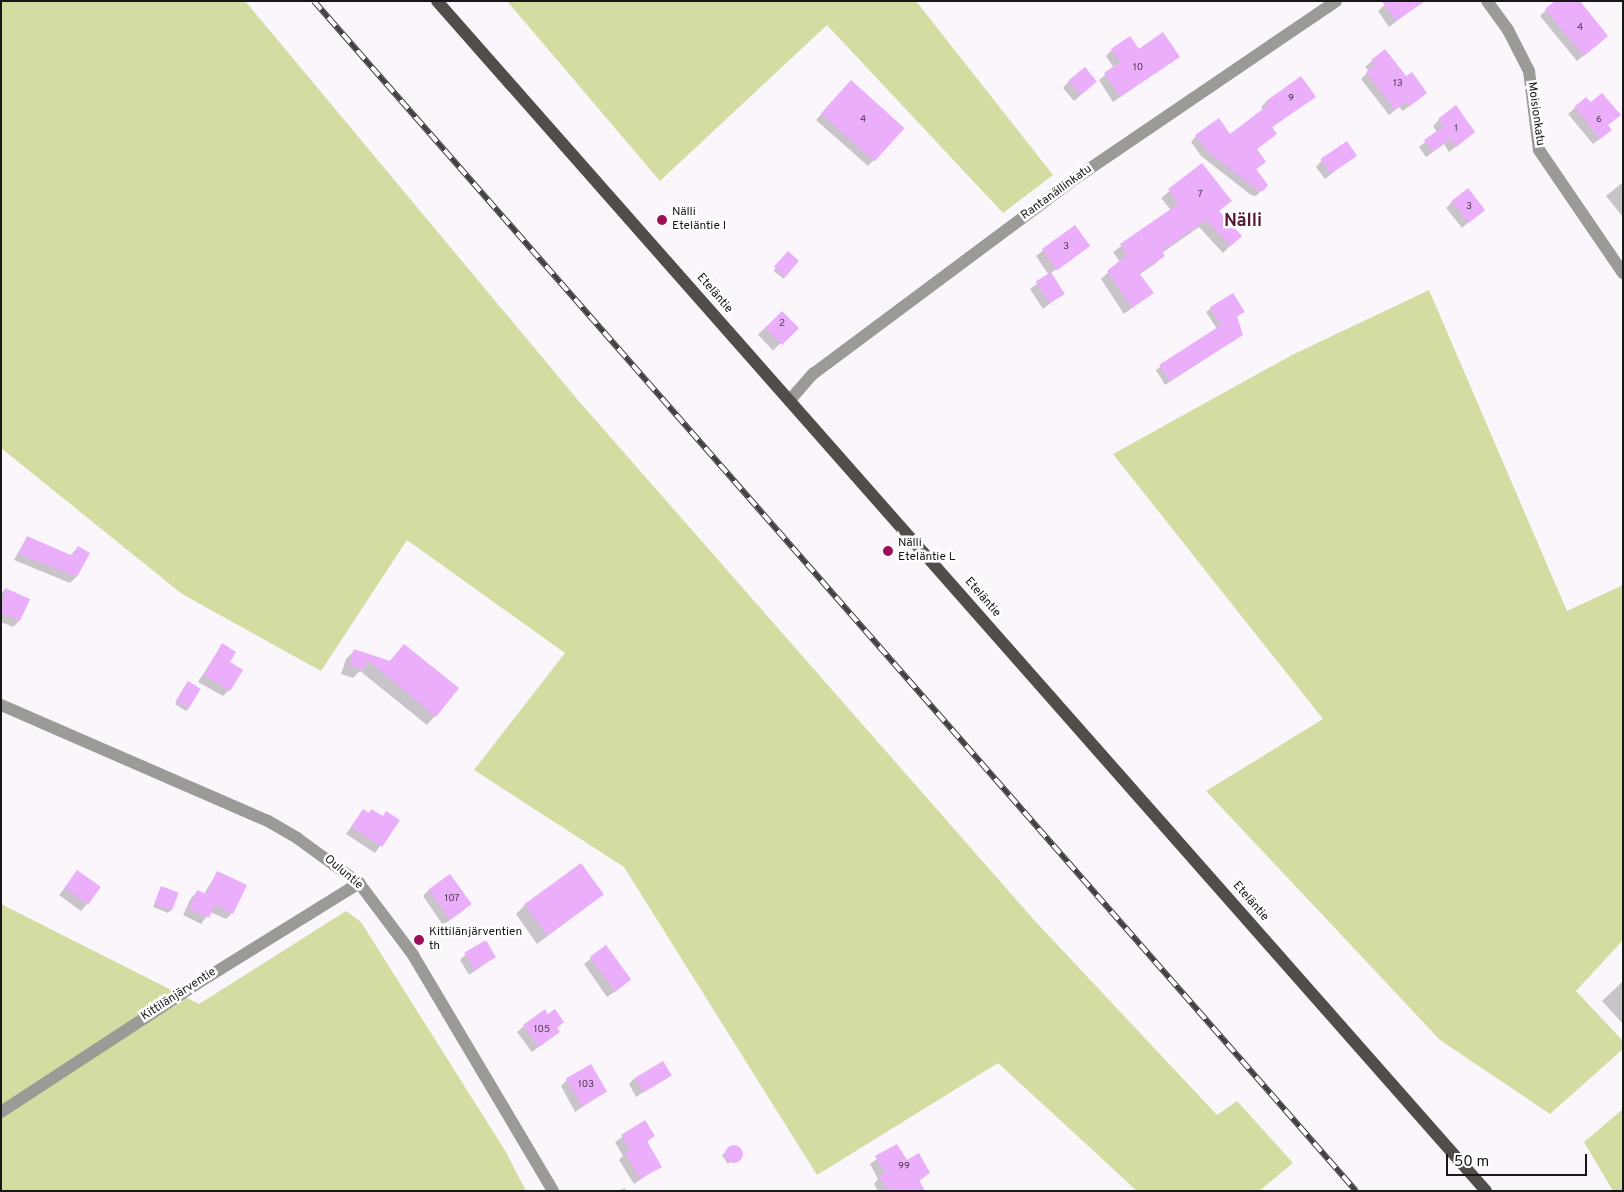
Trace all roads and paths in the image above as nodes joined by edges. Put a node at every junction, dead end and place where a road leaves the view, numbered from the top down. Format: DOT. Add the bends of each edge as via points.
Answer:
graph roads {
  1 [pos="437,1"];
  2 [pos="1336,1"];
  3 [pos="1487,1"];
  4 [pos="1623,273"];
  5 [pos="790,400"];
  6 [pos="1,705"];
  7 [pos="360,883"];
  8 [pos="1,1112"];
  9 [pos="553,1191"];
  10 [pos="1486,1191"];
  1 -- 5 [label="main road, Eteläntie"];
  2 -- 5 [label="street, Rantanällinkatu" via="1073,180 813,374"];
  3 -- 4 [label="street, Moisionkatu" via="1508,30 1529,71 1539,150"];
  5 -- 10 [label="main road, Eteläntie"];
  6 -- 7 [label="street, Ouluntie" via="268,821 304,842"];
  7 -- 8 [label="street, Kittilänjärventie" via="260,943"];
  7 -- 9 [label="street, Ouluntie" via="413,955"];
}
